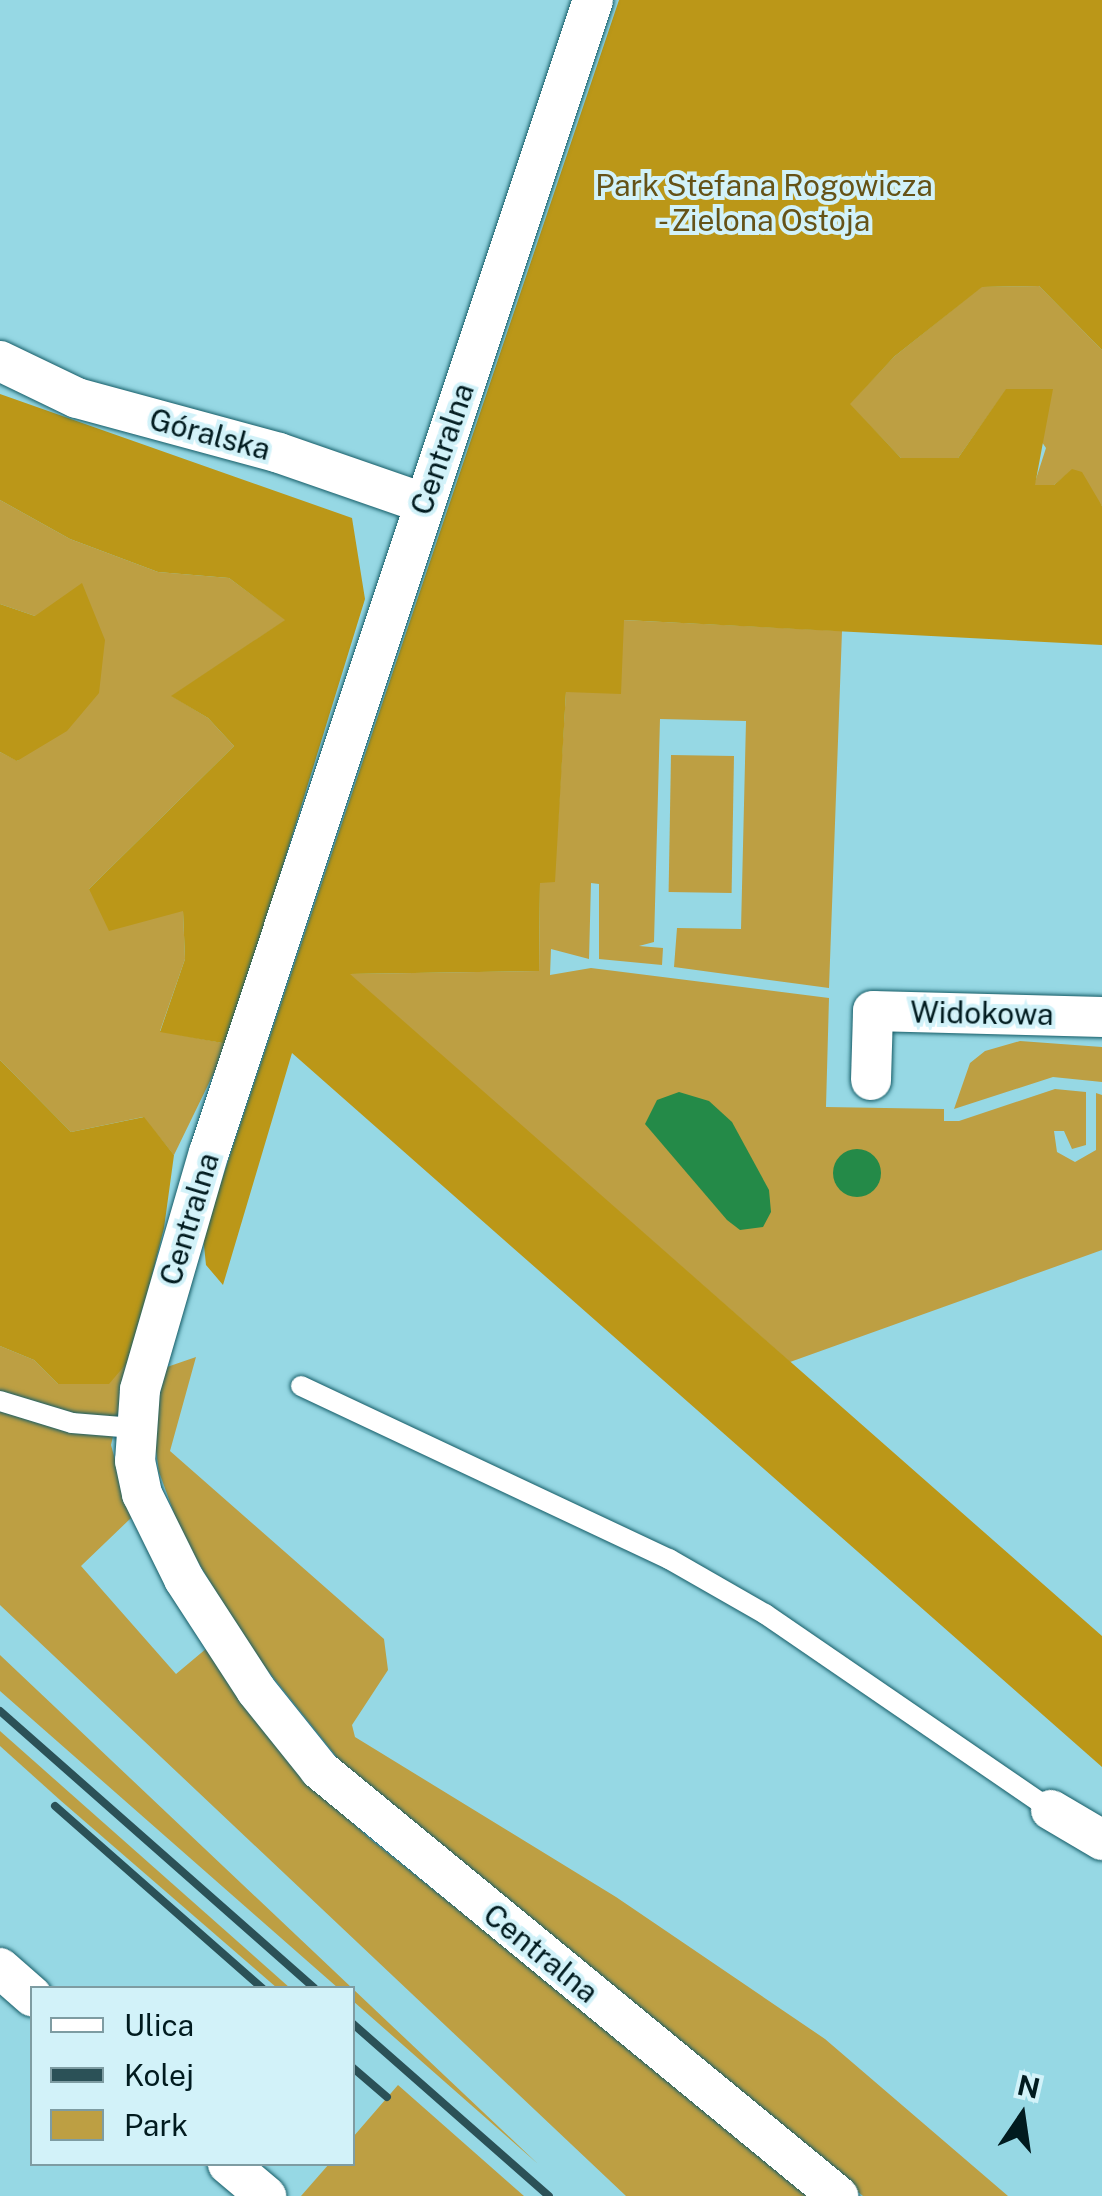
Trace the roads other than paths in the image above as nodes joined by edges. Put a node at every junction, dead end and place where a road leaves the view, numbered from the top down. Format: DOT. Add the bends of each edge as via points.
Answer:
graph roads {
  1 [pos="594,0"];
  2 [pos="0,361"];
  3 [pos="423,504"];
  4 [pos="1102,1017"];
  5 [pos="871,1080"];
  6 [pos="301,1386"];
  7 [pos="0,1401"];
  8 [pos="134,1428"];
  9 [pos="1051,1810"];
  10 [pos="1102,1840"];
  11 [pos="0,1968"];
  12 [pos="30,1994"];
  13 [pos="230,2166"];
  14 [pos="266,2196"];
  15 [pos="838,2196"];
  1 -- 3 [label="street, Centralna"];
  2 -- 3 [label="street, Góralska" via="77,398 280,453"];
  3 -- 8 [label="street, Centralna" via="209,1152 153,1338"];
  4 -- 5 [label="street, Widokowa" via="872,1010"];
  6 -- 9 [label="lane" via="669,1558 765,1614"];
  7 -- 8 [label="lane" via="72,1423"];
  8 -- 15 [label="street, Centralna" via="142,1494 184,1580 256,1690 320,1770"];
  9 -- 10 [label="street"];
  11 -- 12 [label="street"];
  13 -- 14 [label="street"];
}
